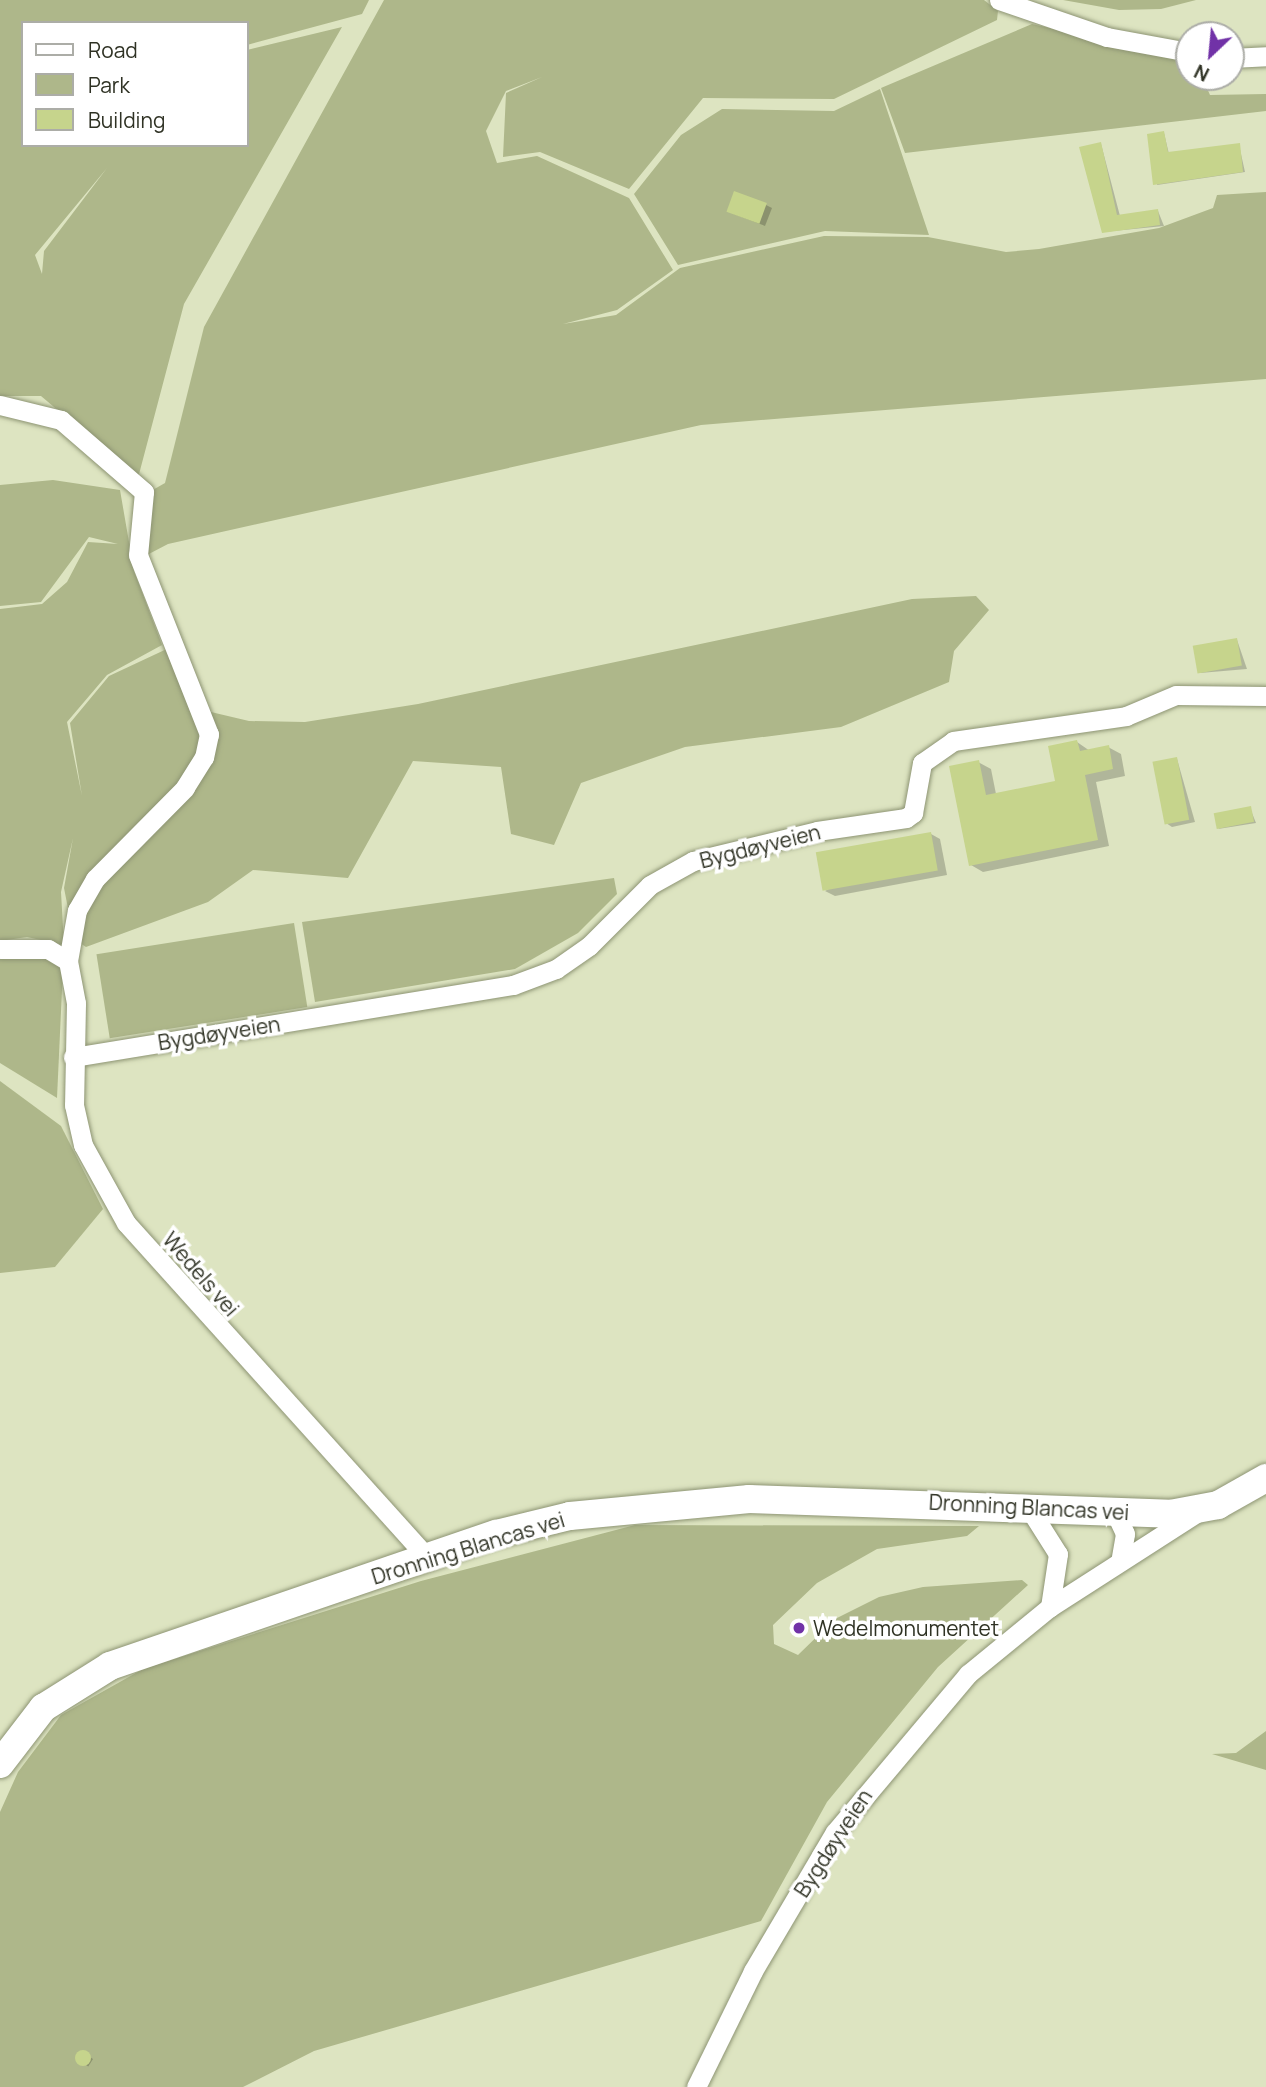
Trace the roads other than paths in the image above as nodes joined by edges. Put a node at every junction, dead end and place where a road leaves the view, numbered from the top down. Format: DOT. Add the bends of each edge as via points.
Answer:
graph roads {
  1 [pos="999,0"];
  2 [pos="1175,49"];
  3 [pos="1266,56"];
  4 [pos="1245,57"];
  5 [pos="0,405"];
  6 [pos="1266,696"];
  7 [pos="0,948"];
  8 [pos="68,961"];
  9 [pos="73,1058"];
  10 [pos="1266,1478"];
  11 [pos="1026,1504"];
  12 [pos="1114,1510"];
  13 [pos="1199,1511"];
  14 [pos="428,1558"];
  15 [pos="1120,1562"];
  16 [pos="1051,1607"];
  17 [pos="0,1764"];
  18 [pos="696,2087"];
  1 -- 2 [label="street" via="1107,37"];
  3 -- 4 [label="street"];
  5 -- 8 [label="street, Wedels vei" via="61,420 144,492 138,555 203,715 204,757 185,788 95,879 77,911"];
  6 -- 9 [label="street, Bygdøyveien" via="1176,695 1126,716 953,741 922,763 913,813 906,818 817,831 693,861 650,885 578,954 513,985"];
  7 -- 8 [label="street" via="48,949"];
  8 -- 9 [label="street, Wedels vei" via="76,1003"];
  9 -- 14 [label="street, Wedels vei" via="83,1145 126,1223"];
  10 -- 13 [label="street, Bygdøyveien"];
  11 -- 12 [label="street, Dronning Blancas vei"];
  11 -- 14 [label="street, Dronning Blancas vei" via="677,1501 570,1516"];
  11 -- 16 [label="street" via="1055,1544 1059,1570"];
  12 -- 13 [label="street, Dronning Blancas vei"];
  12 -- 15 [label="street" via="1125,1534"];
  13 -- 15 [label="street, Bygdøyveien"];
  14 -- 17 [label="street, Dronning Blancas vei" via="110,1666 43,1708"];
  15 -- 16 [label="street, Bygdøyveien"];
  16 -- 18 [label="street, Bygdøyveien" via="968,1674 865,1791 753,1971"];
}
